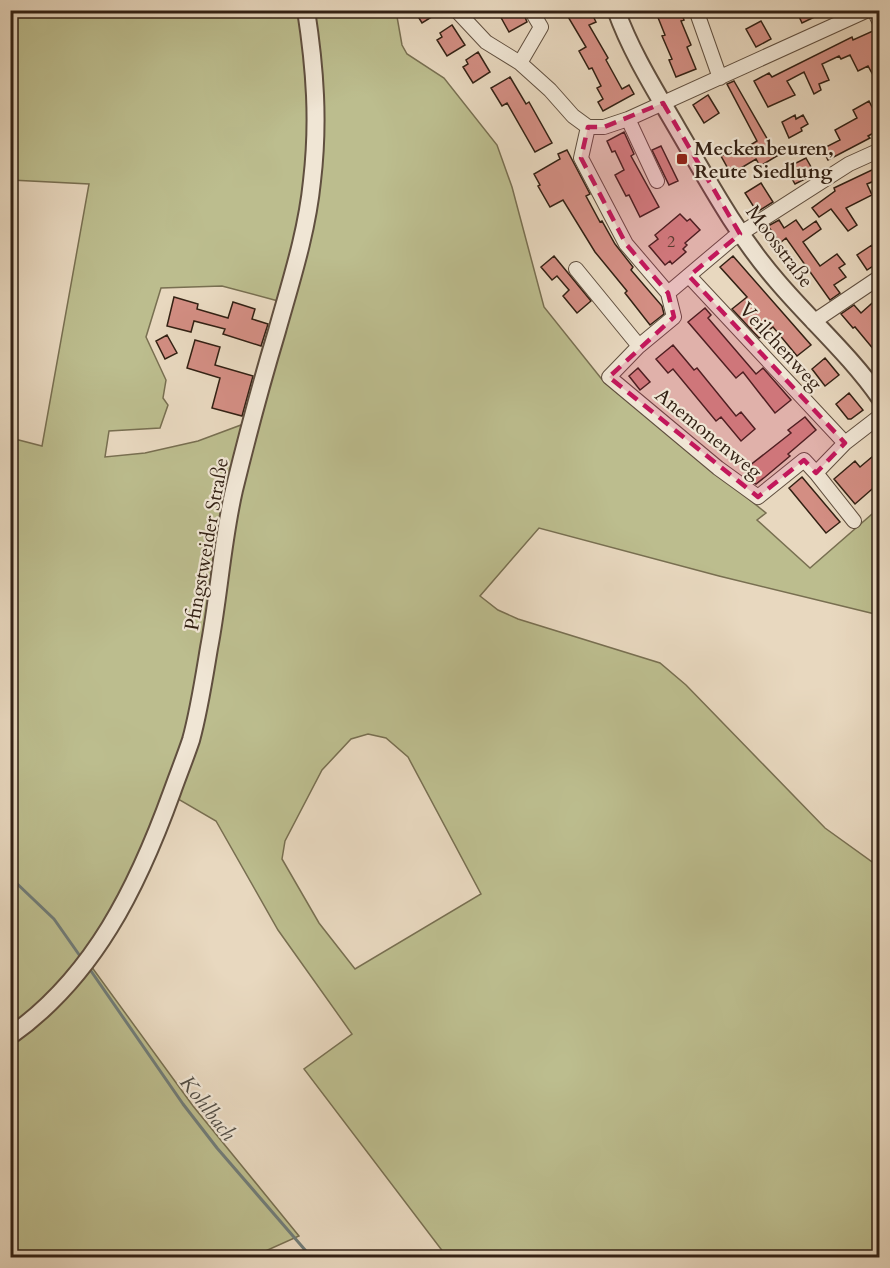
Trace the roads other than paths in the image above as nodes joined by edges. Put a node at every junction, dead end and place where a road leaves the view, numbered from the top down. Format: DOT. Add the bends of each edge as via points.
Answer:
graph roads {
  1 [pos="306,10"];
  2 [pos="456,10"];
  3 [pos="531,10"];
  4 [pos="616,10"];
  5 [pos="696,10"];
  6 [pos="868,10"];
  7 [pos="874,10"];
  8 [pos="843,15"];
  9 [pos="879,23"];
  10 [pos="520,63"];
  11 [pos="720,78"];
  12 [pos="663,103"];
  13 [pos="628,119"];
  14 [pos="588,127"];
  15 [pos="879,150"];
  16 [pos="657,181"];
  17 [pos="740,234"];
  18 [pos="576,269"];
  19 [pos="689,276"];
  20 [pos="879,277"];
  21 [pos="668,293"];
  22 [pos="813,322"];
  23 [pos="639,346"];
  24 [pos="879,398"];
  25 [pos="879,416"];
  26 [pos="844,443"];
  27 [pos="816,473"];
  28 [pos="854,521"];
  29 [pos="10,1036"];
  1 -- 29 [label="street, Pfingstweider Straße" via="316,92 316,142 307,214 232,498 210,646 191,739 157,834 111,926 66,987"];
  2 -- 10 [label="street" via="486,42"];
  3 -- 10 [label="street" via="541,27"];
  4 -- 12 [label="street, Moosstraße"];
  5 -- 11 [label="street"];
  6 -- 8 [label="street"];
  7 -- 9 [label="street"];
  8 -- 11 [label="street"];
  10 -- 14 [label="street"];
  11 -- 12 [label="street"];
  12 -- 13 [label="street"];
  12 -- 17 [label="street, Moosstraße"];
  13 -- 14 [label="street" via="604,127"];
  13 -- 16 [label="street"];
  14 -- 21 [label="street" via="581,158 597,192 626,244"];
  15 -- 17 [label="street" via="849,164"];
  17 -- 19 [label="street"];
  17 -- 22 [label="street, Moosstraße"];
  18 -- 23 [label="street"];
  19 -- 21 [label="street"];
  19 -- 26 [label="street, Veilchenweg"];
  20 -- 22 [label="street"];
  21 -- 23 [label="street, Anemonenweg" via="674,317"];
  22 -- 24 [label="street, Moosstraße"];
  23 -- 27 [label="street, Anemonenweg" via="609,377 758,497 804,460"];
  25 -- 26 [label="street"];
  26 -- 27 [label="street"];
  27 -- 28 [label="street"];
}
